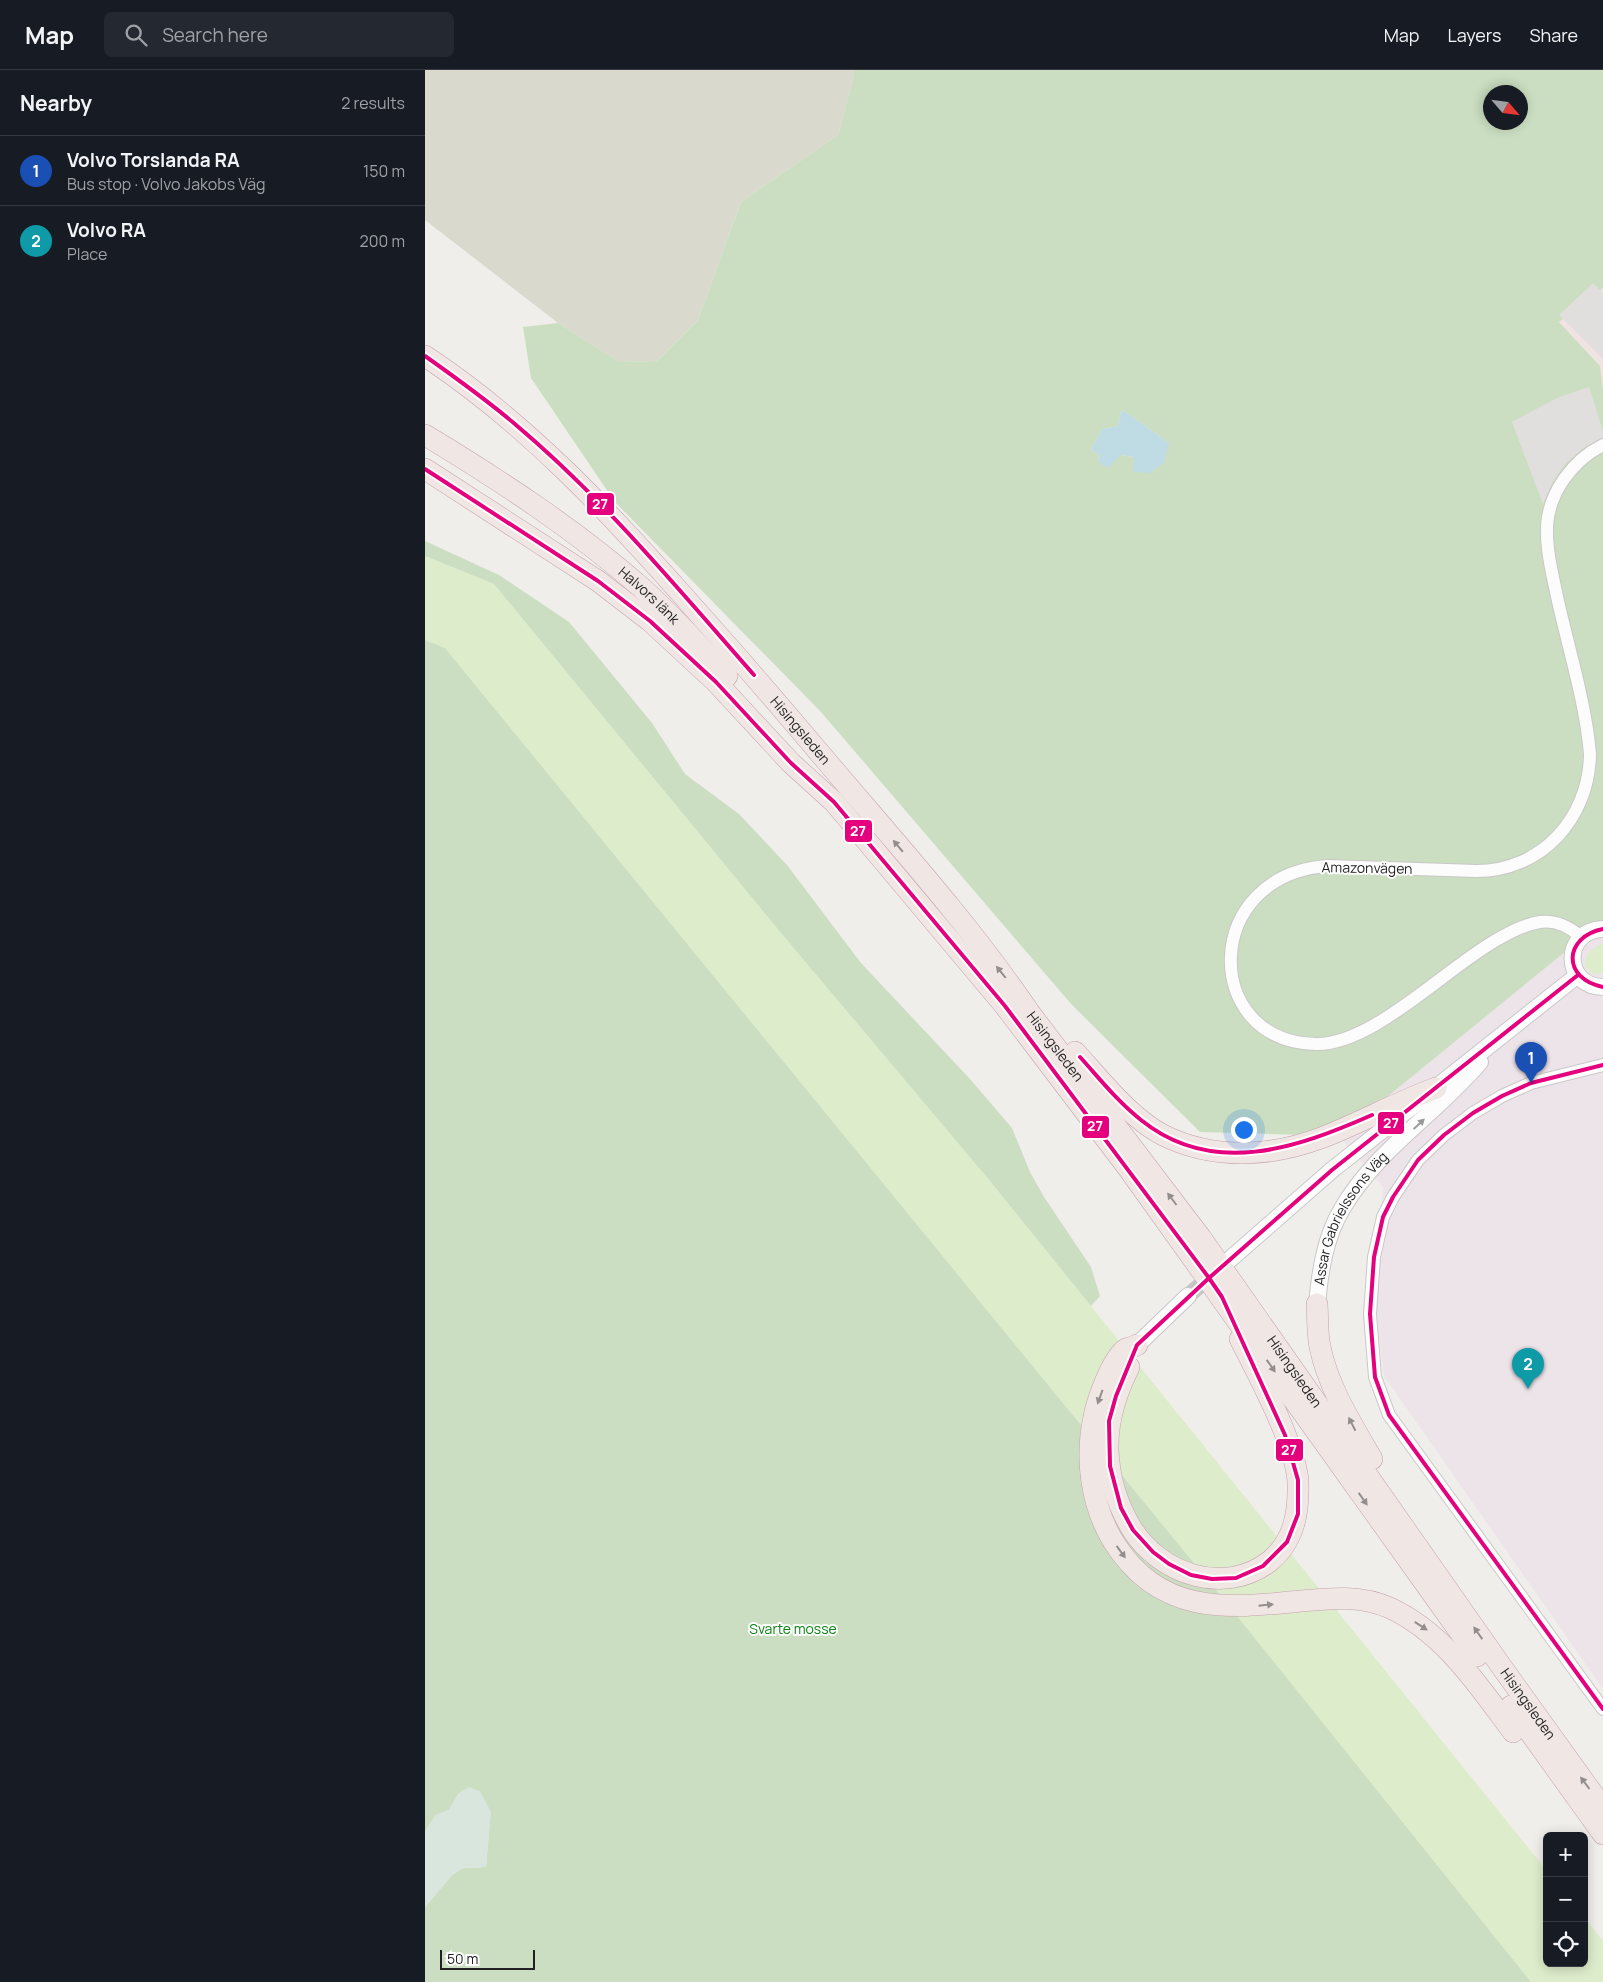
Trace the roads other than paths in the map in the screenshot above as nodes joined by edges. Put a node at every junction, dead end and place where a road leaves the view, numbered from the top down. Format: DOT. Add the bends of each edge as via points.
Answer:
graph roads {
  1 [pos="425,356"];
  2 [pos="425,421"];
  3 [pos="425,435"];
  4 [pos="1603,445"];
  5 [pos="425,469"];
  6 [pos="763,685"];
  7 [pos="834,802"];
  8 [pos="1603,929"];
  9 [pos="1581,937"];
  10 [pos="1578,975"];
  11 [pos="1603,987"];
  12 [pos="1029,1012"];
  13 [pos="1502,1035"];
  14 [pos="1603,1065"];
  15 [pos="1436,1088"];
  16 [pos="1228,1262"];
  17 [pos="1188,1296"];
  18 [pos="1222,1297"];
  19 [pos="1317,1304"];
  20 [pos="1137,1346"];
  21 [pos="1425,1558"];
  22 [pos="1603,1709"];
  23 [pos="1576,1799"];
  24 [pos="1603,1808"];
  25 [pos="1603,1834"];
  1 -- 6 [label="highway, Hisingsleden" via="481,395 592,496"];
  2 -- 6 [label="highway, Halvors länk" via="532,491 621,555 726,657"];
  3 -- 7 [label="highway, Halvors länk" via="582,539 643,589 707,653 819,780"];
  4 -- 9 [label="street, Amazonvägen" via="1565,477 1553,498 1547,525 1550,564 1590,749 1587,783 1571,821 1541,852 1499,869 1328,866 1289,875 1259,893 1242,914 1231,941 1231,969 1242,1001 1261,1024 1291,1040 1307,1044 1329,1043 1375,1026 1478,950 1511,932 1538,922 1549,922 1564,926"];
  5 -- 7 [label="highway, Hisingsleden" via="598,581 650,621 716,682 791,763"];
  12 -- 6 [label="highway, Hisingsleden, one-way" via="1009,982 920,872"];
  7 -- 18 [label="highway, Hisingsleden" via="1005,1006"];
  8 -- 9 [label="street" via="1590,931"];
  9 -- 10 [label="street" via="1572,956"];
  10 -- 11 [label="street" via="1589,984"];
  10 -- 13 [label="street, Assar Gabrielssons Väg"];
  12 -- 15 [label="highway" via="1043,1016 1115,1095 1142,1119 1163,1134 1203,1150 1238,1153 1286,1149 1323,1137"];
  21 -- 12 [label="highway, Hisingsleden, one-way" via="1201,1238"];
  13 -- 15 [label="street, Assar Gabrielssons Väg"];
  19 -- 13 [label="street, Assar Gabrielssons Väg, one-way" via="1324,1257 1341,1209 1373,1166 1466,1078"];
  14 -- 22 [label="street" via="1531,1084 1501,1096 1444,1135 1418,1160 1383,1217 1374,1257 1370,1314 1375,1377 1389,1415"];
  15 -- 16 [label="street, Assar Gabrielssons Väg" via="1319,1182"];
  17 -- 20 [label="street"];
  18 -- 20 [label="highway" via="1285,1435 1298,1480 1298,1514 1292,1531 1283,1548 1254,1571 1227,1579 1183,1572 1161,1559 1141,1541 1121,1508 1110,1466 1109,1421"];
  18 -- 23 [label="highway, Hisingsleden, one-way"];
  21 -- 19 [label="highway, one-way" via="1420,1534 1382,1477 1337,1394 1320,1346"];
  20 -- 23 [label="highway, one-way" via="1125,1350 1103,1388 1094,1416 1090,1452 1091,1481 1105,1526 1136,1570 1167,1592 1203,1604 1240,1607 1346,1597 1368,1601 1406,1616 1444,1645 1559,1793"];
  24 -- 21 [label="highway, Hisingsleden, one-way"];
  23 -- 25 [label="highway, Hisingsleden"];
}
